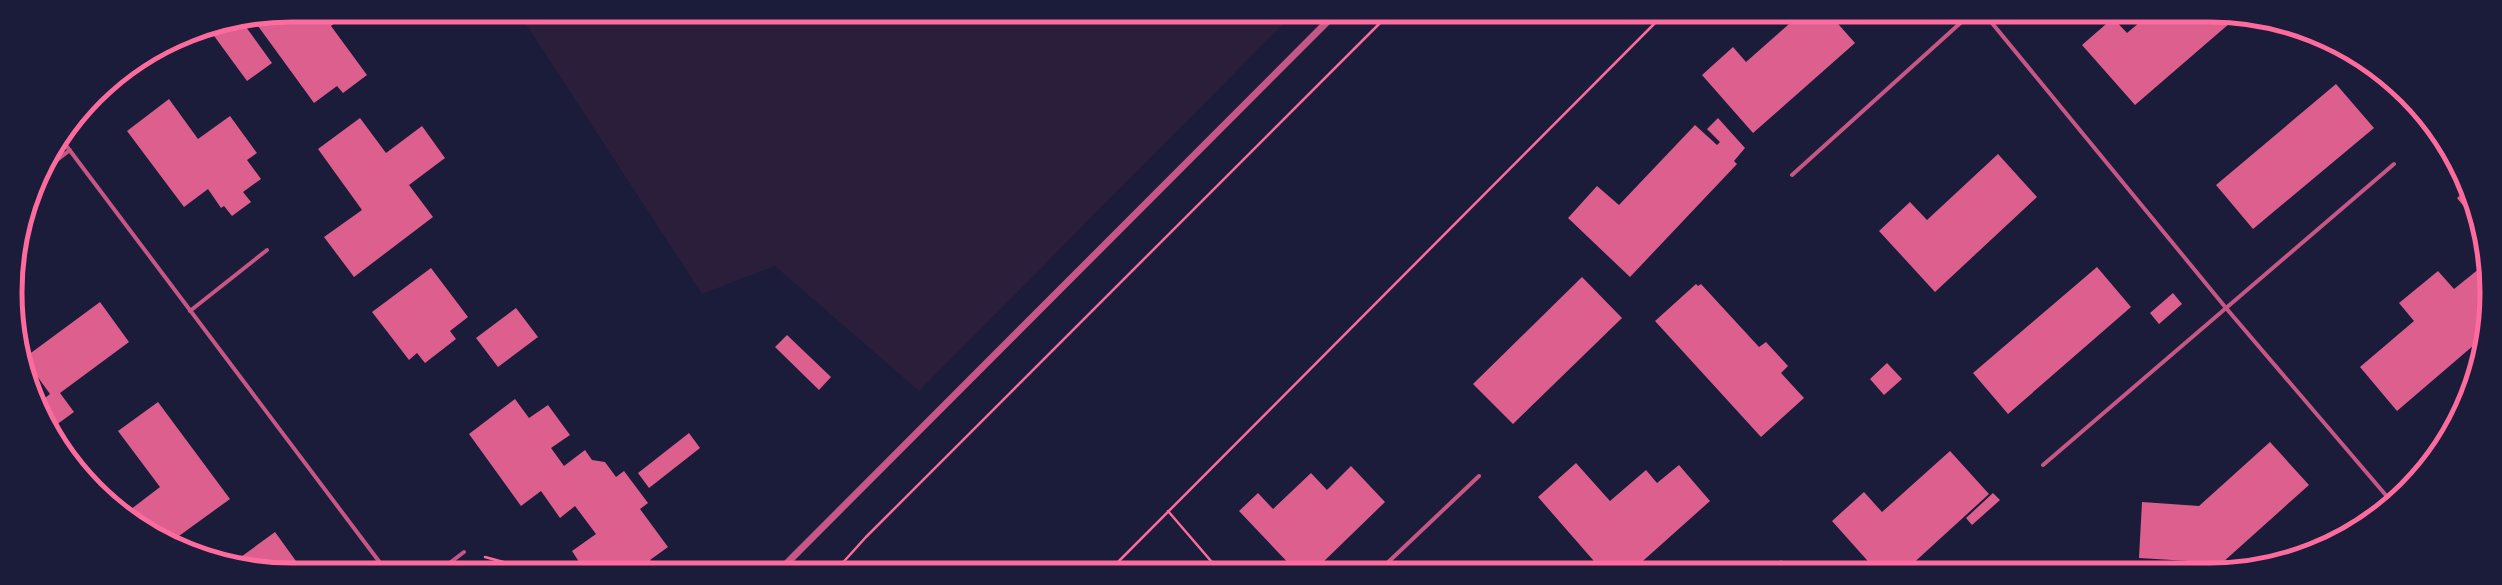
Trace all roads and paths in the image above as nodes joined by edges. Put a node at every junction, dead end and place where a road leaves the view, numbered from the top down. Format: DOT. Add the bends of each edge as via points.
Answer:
graph roads {
  1 [pos="1327,22"];
  2 [pos="1381,22"];
  3 [pos="1656,22"];
  4 [pos="1961,22"];
  5 [pos="1991,22"];
  6 [pos="66,145"];
  7 [pos="70,150"];
  8 [pos="56,161"];
  9 [pos="2394,164"];
  10 [pos="1792,175"];
  11 [pos="267,250"];
  12 [pos="2226,308"];
  13 [pos="190,311"];
  14 [pos="2043,465"];
  15 [pos="1479,476"];
  16 [pos="2387,497"];
  17 [pos="1168,512"];
  18 [pos="464,552"];
  19 [pos="380,563"];
  20 [pos="450,563"];
  21 [pos="507,563"];
  22 [pos="787,563"];
  23 [pos="843,563"];
  24 [pos="1117,563"];
  25 [pos="1213,563"];
  26 [pos="1387,563"];
  1 -- 22 [label="street"];
  2 -- 23 [label="path"];
  3 -- 17 [label="path"];
  4 -- 10 [label="street"];
  5 -- 12 [label="street"];
  6 -- 7 [label="street"];
  7 -- 8 [label="street"];
  7 -- 13 [label="street"];
  9 -- 12 [label="street"];
  11 -- 13 [label="street"];
  12 -- 14 [label="street"];
  12 -- 16 [label="street"];
  13 -- 19 [label="street"];
  15 -- 26 [label="street"];
  17 -- 24 [label="path"];
  17 -- 25 [label="path"];
  18 -- 20 [label="street"];
  18 -- 21 [label="path"];
}
